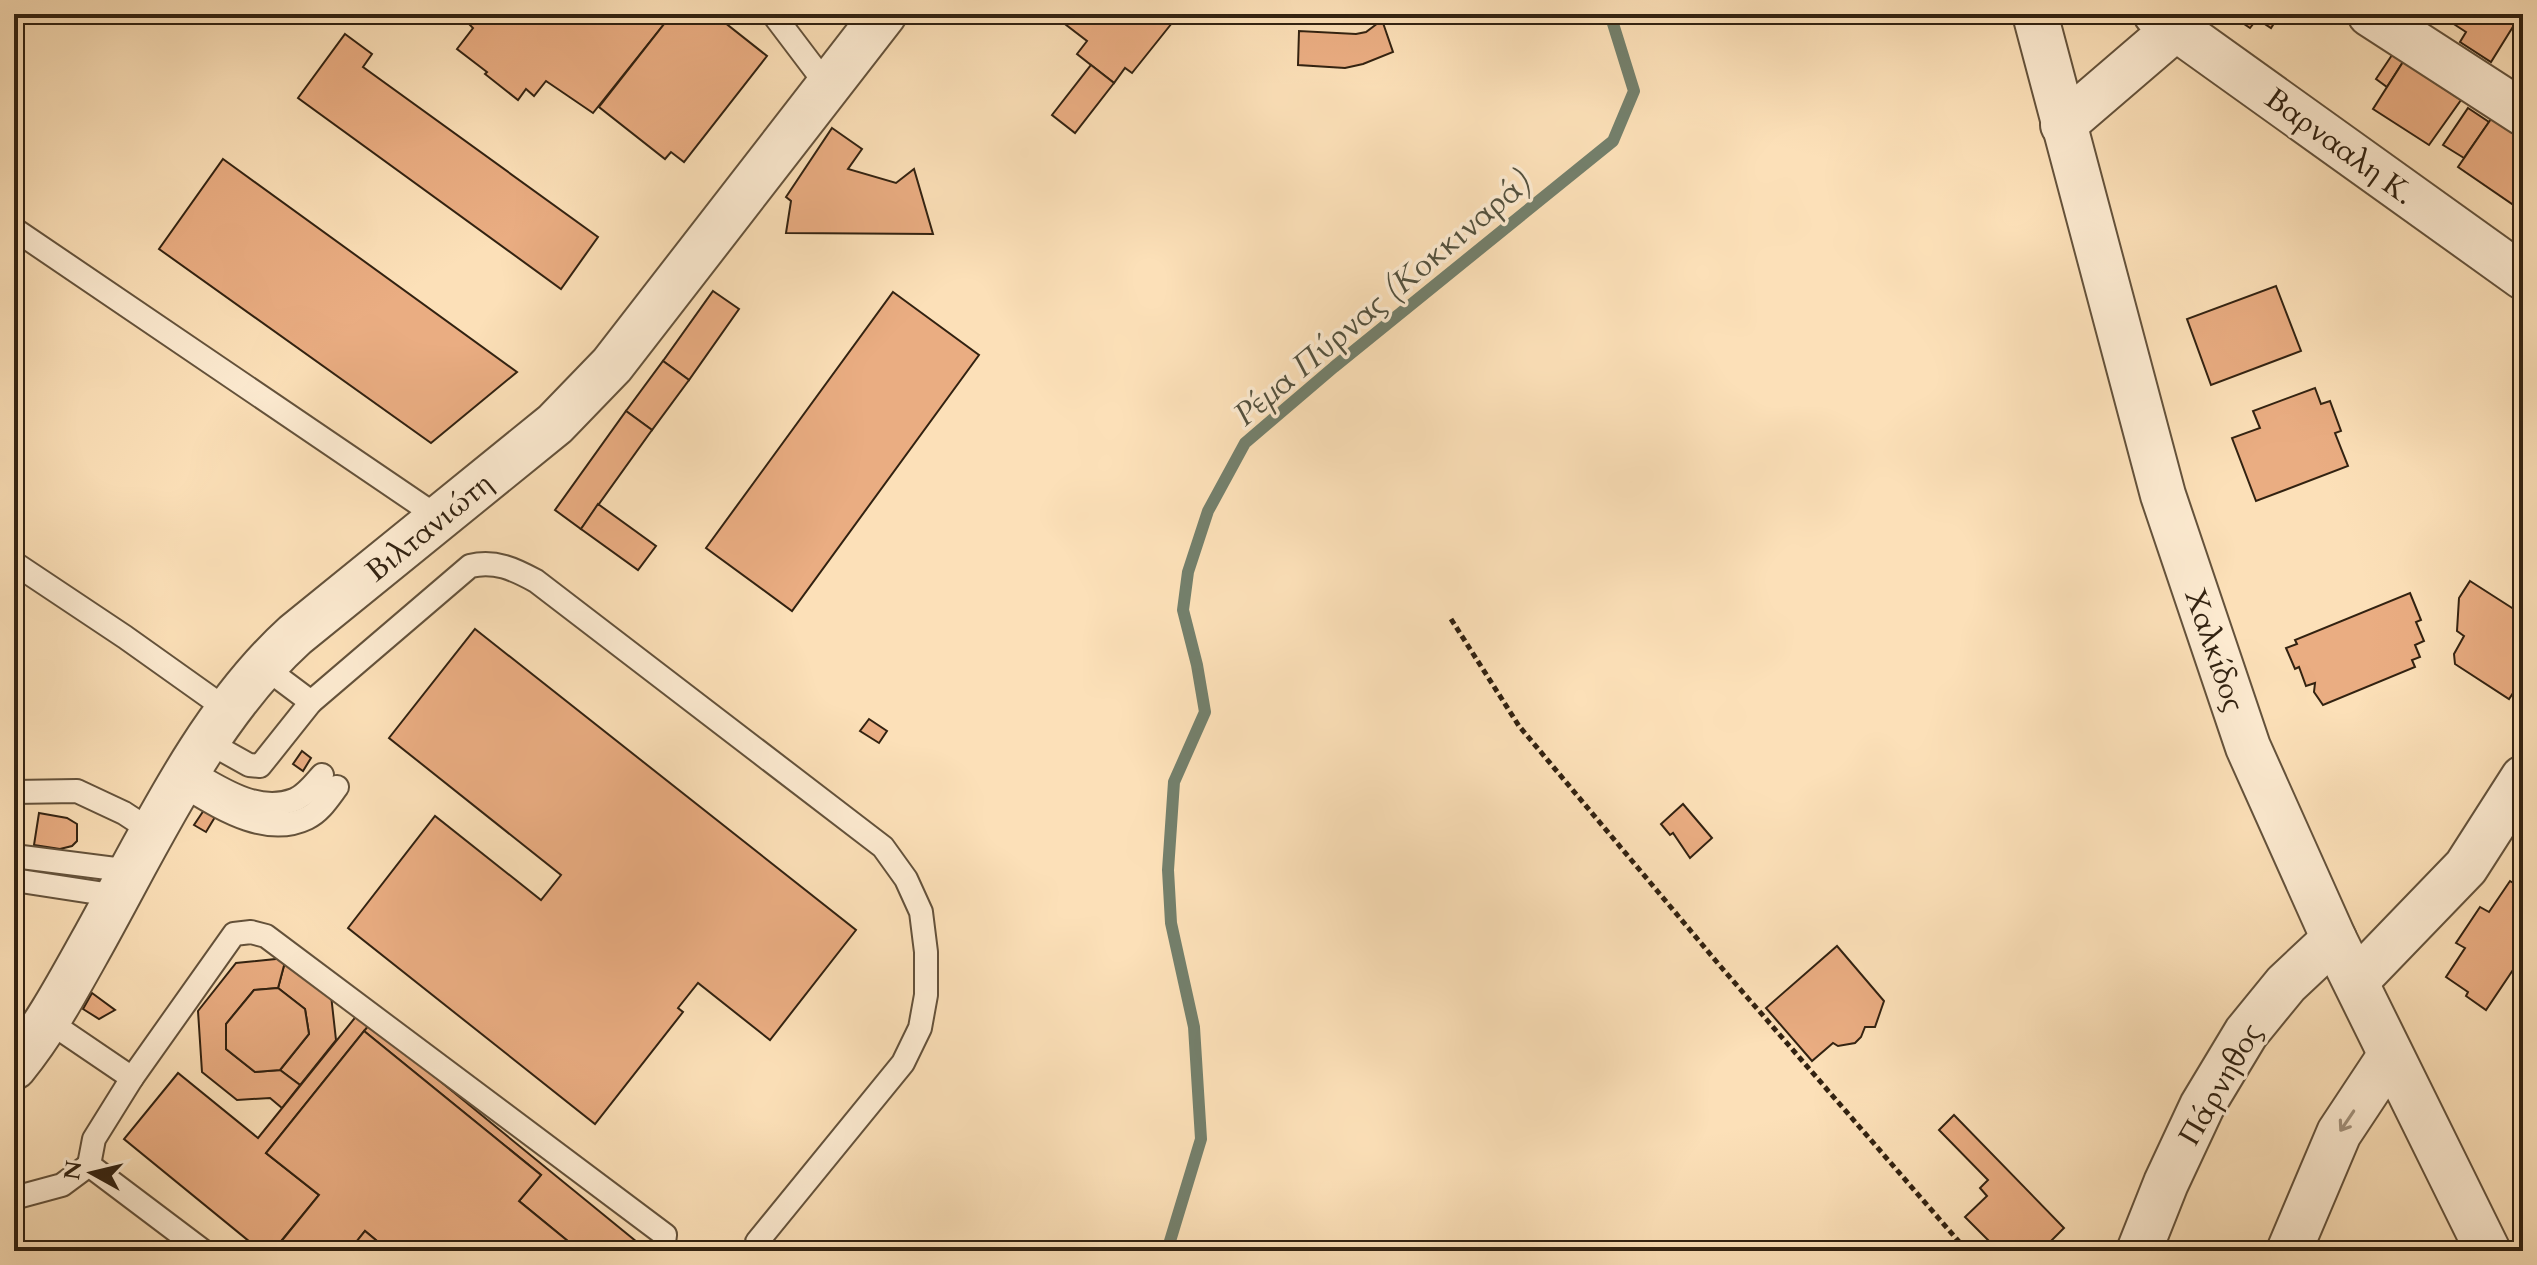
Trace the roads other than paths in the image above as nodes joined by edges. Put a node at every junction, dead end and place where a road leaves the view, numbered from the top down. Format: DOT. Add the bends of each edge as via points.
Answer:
graph roads {
  1 [pos="773,14"];
  2 [pos="884,14"];
  3 [pos="2035,14"];
  4 [pos="2370,14"];
  5 [pos="2166,21"];
  6 [pos="829,88"];
  7 [pos="2523,113"];
  8 [pos="2063,125"];
  9 [pos="14,229"];
  10 [pos="2523,277"];
  11 [pos="441,519"];
  12 [pos="14,563"];
  13 [pos="263,666"];
  14 [pos="311,702"];
  15 [pos="202,752"];
  16 [pos="2523,778"];
  17 [pos="329,781"];
  18 [pos="14,792"];
  19 [pos="153,832"];
  20 [pos="14,856"];
  21 [pos="14,880"];
  22 [pos="124,883"];
  23 [pos="2334,939"];
  24 [pos="2356,981"];
  25 [pos="48,1021"];
  26 [pos="2390,1056"];
  27 [pos="14,1067"];
  28 [pos="132,1078"];
  29 [pos="89,1165"];
  30 [pos="14,1198"];
  31 [pos="757,1242"];
  32 [pos="203,1251"];
  33 [pos="663,1251"];
  34 [pos="2139,1251"];
  35 [pos="2289,1251"];
  36 [pos="2488,1251"];
  1 -- 6 [label="lane"];
  2 -- 6 [label="street, Βιλτανιώτη"];
  3 -- 8 [label="street, Χαλκίδος"];
  4 -- 7 [label="street"];
  5 -- 8 [label="street"];
  5 -- 10 [label="street, Βαρνααλη Κ."];
  6 -- 11 [label="street, Βιλτανιώτη" via="612,365 555,424"];
  8 -- 23 [label="street, Χαλκίδος" via="2163,495 2248,747"];
  9 -- 11 [label="lane"];
  11 -- 13 [label="street, Βιλτανιώτη"];
  12 -- 15 [label="lane" via="125,637"];
  13 -- 14 [label="lane"];
  13 -- 15 [label="street, Βιλτανιώτη"];
  14 -- 15 [label="lane" via="260,766"];
  14 -- 31 [label="lane" via="470,566 488,561 536,581 883,847 921,912 926,995 920,1028 903,1063"];
  15 -- 17 [label="lane" via="233,795 259,803 296,800"];
  15 -- 19 [label="street, Βιλτανιώτη"];
  16 -- 24 [label="street" via="2466,867"];
  18 -- 19 [label="lane" via="77,791"];
  19 -- 22 [label="street, Βιλτανιώτη"];
  20 -- 22 [label="lane"];
  21 -- 22 [label="lane"];
  22 -- 25 [label="street, Βιλτανιώτη"];
  23 -- 24 [label="street, Χαλκίδος"];
  23 -- 34 [label="street, Πάρνηθος" via="2286,984 2246,1033 2202,1106"];
  24 -- 26 [label="street, Χαλκίδος"];
  25 -- 27 [label="street, Βιλτανιώτη"];
  25 -- 28 [label="lane"];
  26 -- 35 [label="street, one-way" via="2339,1133"];
  26 -- 36 [label="street, Χαλκίδος"];
  28 -- 29 [label="lane" via="94,1139"];
  28 -- 33 [label="lane" via="234,934 266,936 665,1235"];
  29 -- 30 [label="lane" via="62,1185"];
  29 -- 32 [label="lane"];
}
